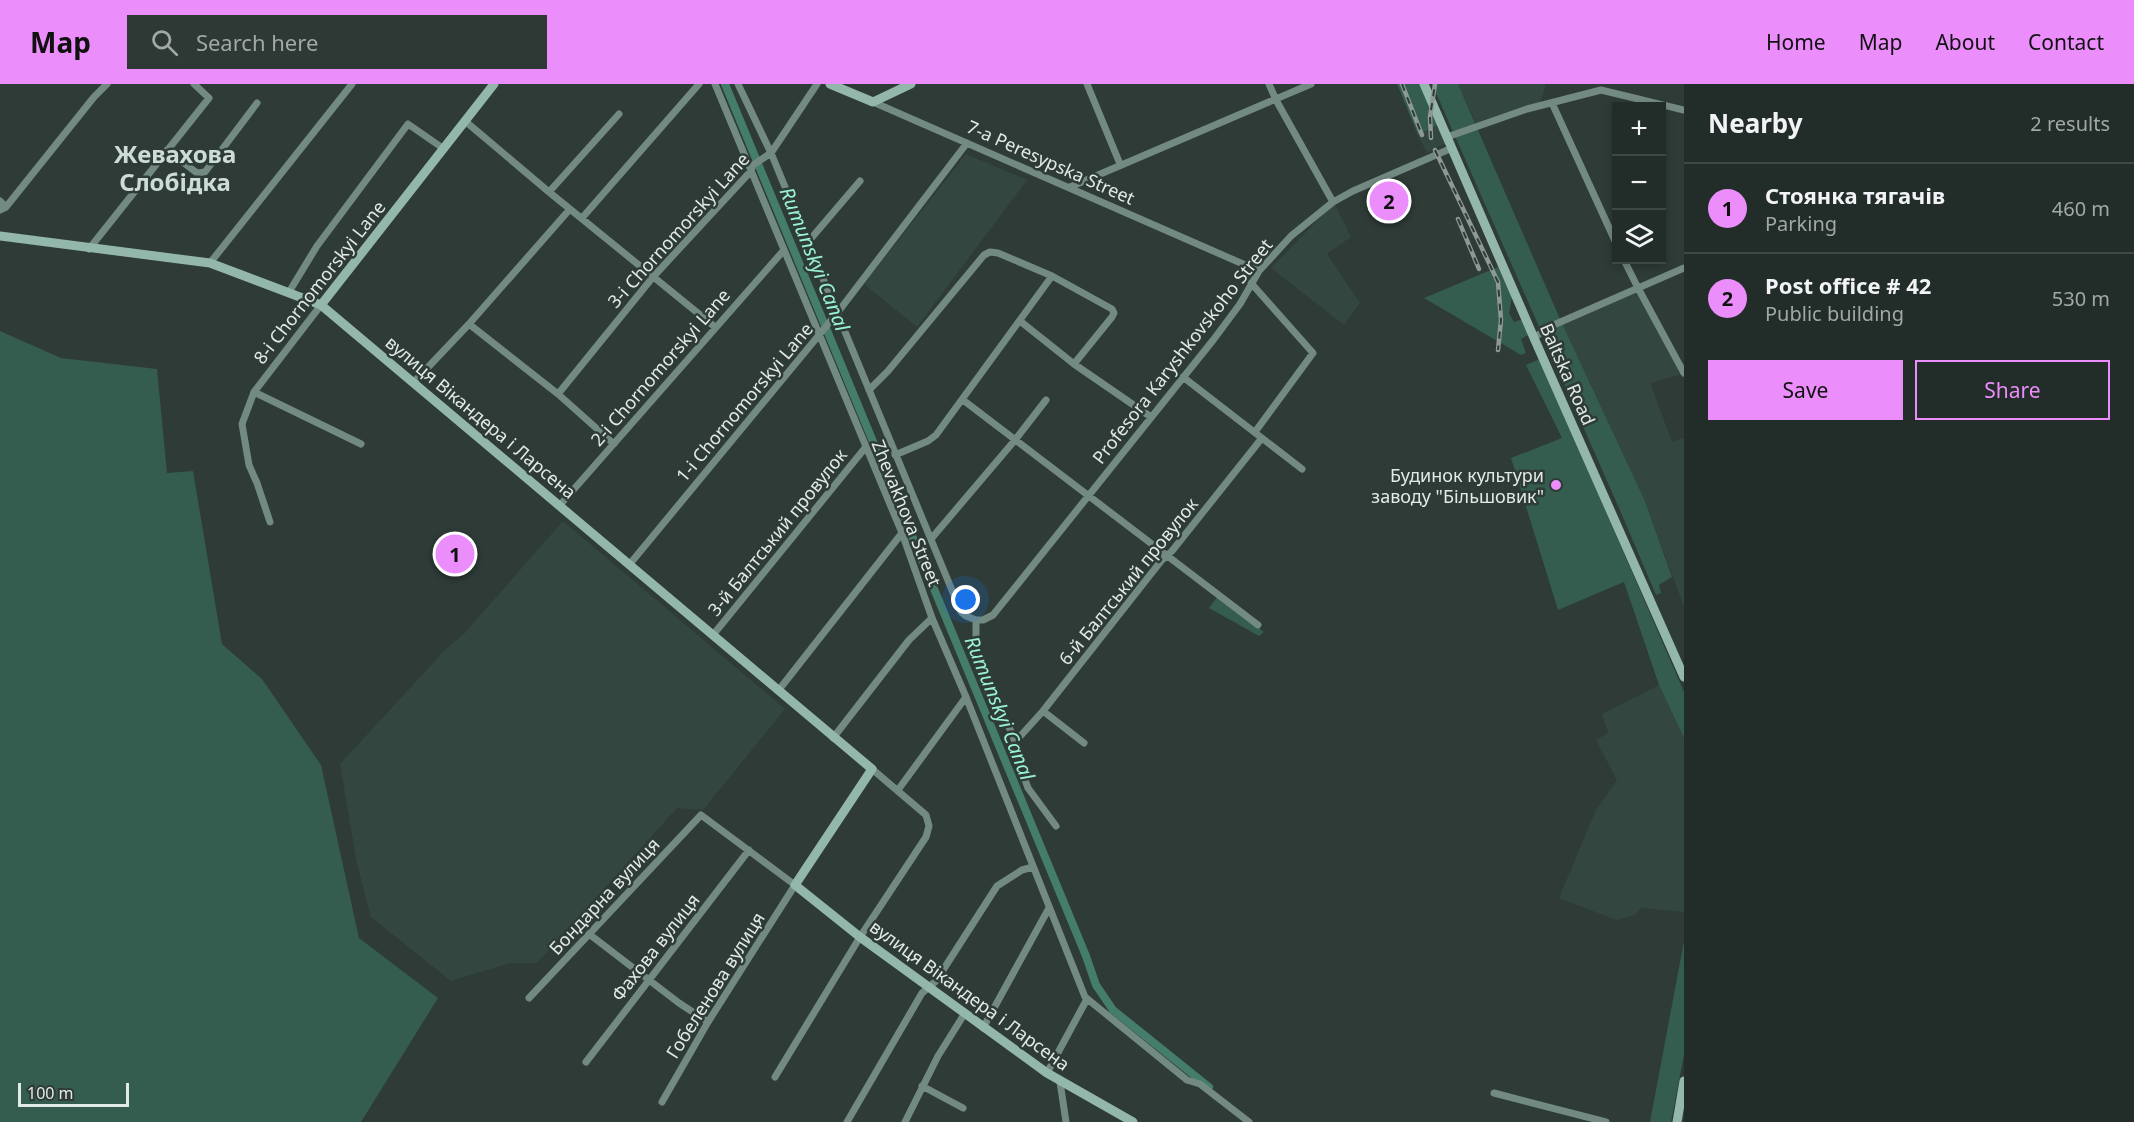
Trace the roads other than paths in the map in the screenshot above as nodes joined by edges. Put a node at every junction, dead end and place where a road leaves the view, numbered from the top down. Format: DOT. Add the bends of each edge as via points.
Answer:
graph roads {
  1 [pos="107,84"];
  2 [pos="194,84"];
  3 [pos="352,84"];
  4 [pos="494,84"];
  5 [pos="699,84"];
  6 [pos="715,84"];
  7 [pos="738,84"];
  8 [pos="816,84"];
  9 [pos="830,84"];
  10 [pos="911,84"];
  11 [pos="1087,84"];
  12 [pos="1269,84"];
  13 [pos="1311,84"];
  14 [pos="1424,84"];
  15 [pos="1276,100"];
  16 [pos="873,102"];
  17 [pos="1551,103"];
  18 [pos="257,104"];
  19 [pos="1684,110"];
  20 [pos="619,114"];
  21 [pos="465,121"];
  22 [pos="1447,137"];
  23 [pos="967,143"];
  24 [pos="1452,148"];
  25 [pos="444,149"];
  26 [pos="167,150"];
  27 [pos="769,154"];
  28 [pos="1120,164"];
  29 [pos="752,168"];
  30 [pos="860,181"];
  31 [pos="1070,187"];
  32 [pos="549,192"];
  33 [pos="0,201"];
  34 [pos="1333,202"];
  35 [pos="3,209"];
  36 [pos="570,209"];
  37 [pos="582,218"];
  38 [pos="1612,232"];
  39 [pos="0,236"];
  40 [pos="808,242"];
  41 [pos="90,249"];
  42 [pos="784,250"];
  43 [pos="210,263"];
  44 [pos="1626,264"];
  45 [pos="1684,268"];
  46 [pos="1259,271"];
  47 [pos="1052,276"];
  48 [pos="653,277"];
  49 [pos="1251,283"];
  50 [pos="1638,288"];
  51 [pos="289,292"];
  52 [pos="321,305"];
  53 [pos="837,314"];
  54 [pos="1020,321"];
  55 [pos="469,324"];
  56 [pos="715,327"];
  57 [pos="822,332"];
  58 [pos="1534,338"];
  59 [pos="1074,364"];
  60 [pos="1684,373"];
  61 [pos="1183,377"];
  62 [pos="414,382"];
  63 [pos="869,390"];
  64 [pos="254,393"];
  65 [pos="558,394"];
  66 [pos="963,400"];
  67 [pos="1046,400"];
  68 [pos="1151,417"];
  69 [pos="1255,432"];
  70 [pos="1262,438"];
  71 [pos="1015,440"];
  72 [pos="361,444"];
  73 [pos="614,444"];
  74 [pos="865,448"];
  75 [pos="895,455"];
  76 [pos="1302,469"];
  77 [pos="1088,496"];
  78 [pos="560,505"];
  79 [pos="270,522"];
  80 [pos="902,533"];
  81 [pos="930,539"];
  82 [pos="1167,556"];
  83 [pos="629,565"];
  84 [pos="932,618"];
  85 [pos="976,620"];
  86 [pos="1258,625"];
  87 [pos="713,635"];
  88 [pos="1684,677"];
  89 [pos="778,691"];
  90 [pos="966,697"];
  91 [pos="1043,711"];
  92 [pos="834,738"];
  93 [pos="1015,742"];
  94 [pos="1084,742"];
  95 [pos="872,769"];
  96 [pos="897,790"];
  97 [pos="701,815"];
  98 [pos="1056,826"];
  99 [pos="749,850"];
  100 [pos="1033,867"];
  101 [pos="795,885"];
  102 [pos="1049,908"];
  103 [pos="589,934"];
  104 [pos="860,937"];
  105 [pos="648,980"];
  106 [pos="928,987"];
  107 [pos="529,998"];
  108 [pos="1087,999"];
  109 [pos="965,1013"];
  110 [pos="708,1022"];
  111 [pos="983,1028"];
  112 [pos="586,1062"];
  113 [pos="1047,1073"];
  114 [pos="775,1077"];
  115 [pos="1684,1081"];
  116 [pos="1060,1082"];
  117 [pos="922,1086"];
  118 [pos="1494,1093"];
  119 [pos="662,1102"];
  120 [pos="1682,1102"];
  121 [pos="963,1108"];
  122 [pos="847,1122"];
  123 [pos="905,1122"];
  124 [pos="1066,1122"];
  125 [pos="1132,1122"];
  126 [pos="1249,1122"];
  127 [pos="1606,1122"];
  128 [pos="1677,1122"];
  1 -- 35 [label="street"];
  2 -- 26 [label="street" via="209,98"];
  3 -- 43 [label="street"];
  4 -- 21 [label="street, 8-i Chornomorskyi Lane"];
  5 -- 37 [label="street"];
  6 -- 29 [label="street, Zhevakhova Street"];
  7 -- 27 [label="street, Zhevakhova Street"];
  8 -- 27 [label="street, 3-i Chornomorskyi Lane"];
  9 -- 16 [label="street, 7-a Peresypska Street"];
  10 -- 16 [label="street"];
  11 -- 28 [label="street"];
  12 -- 15 [label="street"];
  13 -- 15 [label="street"];
  14 -- 22 [label="street, Baltska Road"];
  15 -- 28 [label="street"];
  15 -- 34 [label="street"];
  16 -- 23 [label="street, 7-a Peresypska Street"];
  17 -- 19 [label="street" via="1601,90"];
  17 -- 22 [label="street"];
  17 -- 38 [label="street"];
  18 -- 26 [label="street" via="205,172 197,173"];
  20 -- 32 [label="street"];
  21 -- 25 [label="street, 8-i Chornomorskyi Lane"];
  21 -- 32 [label="street"];
  22 -- 24 [label="street, Baltska Road"];
  23 -- 31 [label="street, 7-a Peresypska Street"];
  23 -- 53 [label="street, 1-i Chornomorskyi Lane"];
  24 -- 34 [label="street, Profesora Karyshkovskoho Street"];
  24 -- 58 [label="street, Baltska Road"];
  25 -- 51 [label="street" via="408,124 317,246"];
  25 -- 52 [label="street, 8-i Chornomorskyi Lane"];
  26 -- 41 [label="street"];
  27 -- 29 [label="street, 3-i Chornomorskyi Lane"];
  27 -- 40 [label="street, Zhevakhova Street"];
  28 -- 31 [label="street"];
  29 -- 42 [label="street, Zhevakhova Street"];
  29 -- 48 [label="street, 3-i Chornomorskyi Lane"];
  30 -- 40 [label="street"];
  31 -- 46 [label="street, 7-a Peresypska Street"];
  32 -- 36 [label="street"];
  33 -- 35 [label="street"];
  34 -- 46 [label="street, Profesora Karyshkovskoho Street" via="1291,236"];
  36 -- 37 [label="street"];
  36 -- 55 [label="street"];
  37 -- 48 [label="street"];
  39 -- 41 [label="street, вулиця Вікандера і Ларсена"];
  40 -- 53 [label="street, Zhevakhova Street"];
  41 -- 43 [label="street, вулиця Вікандера і Ларсена"];
  42 -- 56 [label="street, 2-i Chornomorskyi Lane"];
  42 -- 57 [label="street, Zhevakhova Street"];
  43 -- 51 [label="street, вулиця Вікандера і Ларсена"];
  44 -- 50 [label="street"];
  45 -- 50 [label="street"];
  46 -- 49 [label="street, Profesora Karyshkovskoho Street"];
  47 -- 54 [label="street"];
  47 -- 59 [label="street" via="1114,313"];
  47 -- 63 [label="street" via="998,253 984,255"];
  48 -- 56 [label="street"];
  48 -- 65 [label="street, 3-i Chornomorskyi Lane"];
  49 -- 61 [label="street, Profesora Karyshkovskoho Street" via="1234,313"];
  49 -- 69 [label="street" via="1313,353"];
  50 -- 58 [label="street" via="1549,327"];
  50 -- 60 [label="street"];
  51 -- 52 [label="street, вулиця Вікандера і Ларсена"];
  52 -- 62 [label="street, вулиця Вікандера і Ларсена"];
  52 -- 64 [label="street, 8-i Chornomorskyi Lane"];
  53 -- 57 [label="street, 1-i Chornomorskyi Lane"];
  53 -- 63 [label="street, Zhevakhova Street"];
  54 -- 59 [label="street"];
  54 -- 66 [label="street"];
  55 -- 62 [label="street"];
  55 -- 65 [label="street"];
  56 -- 73 [label="street, 2-i Chornomorskyi Lane"];
  57 -- 74 [label="street, Zhevakhova Street"];
  57 -- 83 [label="street, 1-i Chornomorskyi Lane"];
  58 -- 88 [label="street, Baltska Road"];
  59 -- 68 [label="street"];
  61 -- 68 [label="street, Profesora Karyshkovskoho Street"];
  61 -- 69 [label="street"];
  62 -- 78 [label="street, вулиця Вікандера і Ларсена"];
  63 -- 75 [label="street, Zhevakhova Street"];
  64 -- 72 [label="street"];
  64 -- 79 [label="street, 8-i Chornomorskyi Lane" via="242,424 249,465"];
  65 -- 73 [label="street"];
  66 -- 71 [label="street"];
  66 -- 75 [label="street" via="936,435"];
  67 -- 71 [label="street"];
  68 -- 77 [label="street, Profesora Karyshkovskoho Street"];
  69 -- 70 [label="street"];
  70 -- 76 [label="street"];
  70 -- 82 [label="street, 6-й Балтський провулок"];
  71 -- 77 [label="street"];
  71 -- 81 [label="street"];
  73 -- 78 [label="street, 2-i Chornomorskyi Lane"];
  74 -- 80 [label="street, Zhevakhova Street"];
  74 -- 87 [label="street, 3-й Балтський провулок"];
  75 -- 81 [label="street, Zhevakhova Street"];
  77 -- 82 [label="street"];
  77 -- 85 [label="street, Profesora Karyshkovskoho Street" via="993,615"];
  78 -- 83 [label="street, вулиця Вікандера і Ларсена"];
  80 -- 84 [label="street, Zhevakhova Street"];
  80 -- 89 [label="street"];
  81 -- 85 [label="street, Zhevakhova Street" via="961,612"];
  82 -- 86 [label="street"];
  82 -- 91 [label="street, 6-й Балтський провулок"];
  83 -- 87 [label="street, вулиця Вікандера і Ларсена"];
  84 -- 90 [label="street, Zhevakhova Street"];
  84 -- 92 [label="street" via="909,640"];
  85 -- 93 [label="street" via="976,654 988,694"];
  87 -- 89 [label="street, вулиця Вікандера і Ларсена"];
  89 -- 92 [label="street, вулиця Вікандера і Ларсена"];
  90 -- 96 [label="street"];
  90 -- 100 [label="street, Zhevakhova Street"];
  91 -- 93 [label="street, 6-й Балтський провулок"];
  91 -- 94 [label="street"];
  92 -- 95 [label="street, вулиця Вікандера і Ларсена"];
  93 -- 98 [label="street" via="1028,788"];
  95 -- 96 [label="street, вулиця Вікандера і Ларсена"];
  95 -- 101 [label="street"];
  96 -- 104 [label="street, вулиця Вікандера і Ларсена" via="926,815 929,826 926,837"];
  97 -- 99 [label="street, вулиця Вікандера і Ларсена"];
  97 -- 103 [label="street, Бондарна вулиця"];
  99 -- 101 [label="street, вулиця Вікандера і Ларсена"];
  99 -- 105 [label="street, Фахова вулиця"];
  100 -- 102 [label="street, Zhevakhova Street"];
  100 -- 106 [label="street" via="997,886 936,981"];
  101 -- 104 [label="street, вулиця Вікандера і Ларсена"];
  101 -- 110 [label="street, Гобеленова вулиця"];
  102 -- 108 [label="street, Zhevakhova Street"];
  102 -- 111 [label="street"];
  103 -- 105 [label="street"];
  103 -- 107 [label="street, Бондарна вулиця"];
  104 -- 106 [label="street, вулиця Вікандера і Ларсена"];
  104 -- 114 [label="street"];
  105 -- 110 [label="street"];
  105 -- 112 [label="street, Фахова вулиця"];
  106 -- 109 [label="street, вулиця Вікандера і Ларсена"];
  106 -- 122 [label="street"];
  108 -- 113 [label="street"];
  108 -- 126 [label="street, Zhevakhova Street" via="1187,1080 1200,1084"];
  109 -- 111 [label="street, вулиця Вікандера і Ларсена"];
  109 -- 117 [label="street"];
  110 -- 119 [label="street, Гобеленова вулиця"];
  111 -- 113 [label="street, вулиця Вікандера і Ларсена"];
  113 -- 116 [label="street, вулиця Вікандера і Ларсена"];
  115 -- 120 [label="street"];
  116 -- 124 [label="street"];
  116 -- 125 [label="street, вулиця Вікандера і Ларсена"];
  117 -- 121 [label="street"];
  117 -- 123 [label="street"];
  118 -- 127 [label="street"];
  120 -- 128 [label="street"];
}
